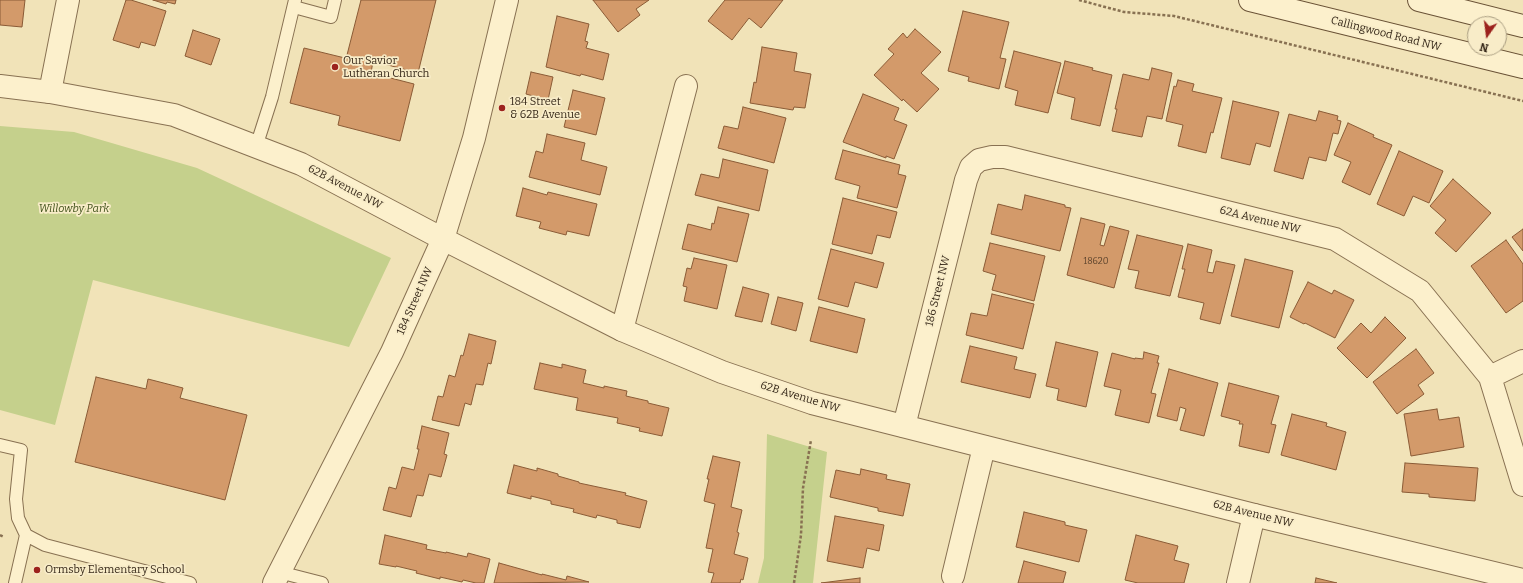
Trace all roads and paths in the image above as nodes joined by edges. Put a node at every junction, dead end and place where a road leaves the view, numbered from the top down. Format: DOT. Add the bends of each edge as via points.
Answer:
graph roads {
  1 [pos="68,0"];
  2 [pos="335,0"];
  3 [pos="507,0"];
  4 [pos="1079,0"];
  5 [pos="1250,0"];
  6 [pos="1419,0"];
  7 [pos="294,3"];
  8 [pos="1523,26"];
  9 [pos="1523,67"];
  10 [pos="0,86"];
  11 [pos="686,86"];
  12 [pos="50,92"];
  13 [pos="1523,101"];
  14 [pos="256,147"];
  15 [pos="980,160"];
  16 [pos="443,239"];
  17 [pos="622,330"];
  18 [pos="1523,361"];
  19 [pos="1490,377"];
  20 [pos="904,426"];
  21 [pos="811,440"];
  22 [pos="0,445"];
  23 [pos="984,447"];
  24 [pos="1523,485"];
  25 [pos="1254,515"];
  26 [pos="0,535"];
  27 [pos="26,535"];
  28 [pos="4,537"];
  29 [pos="953,576"];
  30 [pos="276,578"];
  31 [pos="168,580"];
  32 [pos="1523,580"];
  33 [pos="15,583"];
  34 [pos="190,583"];
  35 [pos="322,583"];
  36 [pos="794,583"];
  37 [pos="1238,583"];
  1 -- 12 [label="street"];
  2 -- 7 [label="lane" via="331,17"];
  3 -- 16 [label="street, 184 Street NW" via="474,138"];
  4 -- 13 [label="path" via="1124,12 1174,16"];
  5 -- 9 [label="street, Callingwood Road NW"];
  6 -- 8 [label="street"];
  7 -- 14 [label="lane" via="272,98"];
  10 -- 12 [label="street, 62B Avenue NW"];
  11 -- 17 [label="street"];
  12 -- 14 [label="street, 62B Avenue NW" via="174,115"];
  14 -- 16 [label="street, 62B Avenue NW" via="301,164"];
  15 -- 19 [label="street, 62A Avenue NW" via="1005,157 1336,239 1420,291"];
  15 -- 20 [label="street, 186 Street NW" via="971,167 966,180"];
  16 -- 17 [label="street, 62B Avenue NW"];
  16 -- 30 [label="street, 184 Street NW" via="392,352"];
  17 -- 20 [label="street, 62B Avenue NW" via="722,372 812,403"];
  18 -- 19 [label="street"];
  19 -- 24 [label="street"];
  20 -- 23 [label="street, 62B Avenue NW"];
  21 -- 36 [label="path" via="804,481 801,535"];
  22 -- 27 [label="lane" via="21,450 16,499 18,518"];
  23 -- 25 [label="street, 62B Avenue NW"];
  23 -- 29 [label="street"];
  25 -- 32 [label="street, 62B Avenue NW"];
  25 -- 37 [label="street"];
  26 -- 28 [label="path"];
  27 -- 31 [label="lane" via="45,545"];
  27 -- 33 [label="lane"];
  30 -- 35 [label="lane"];
  31 -- 34 [label="lane"];
}
